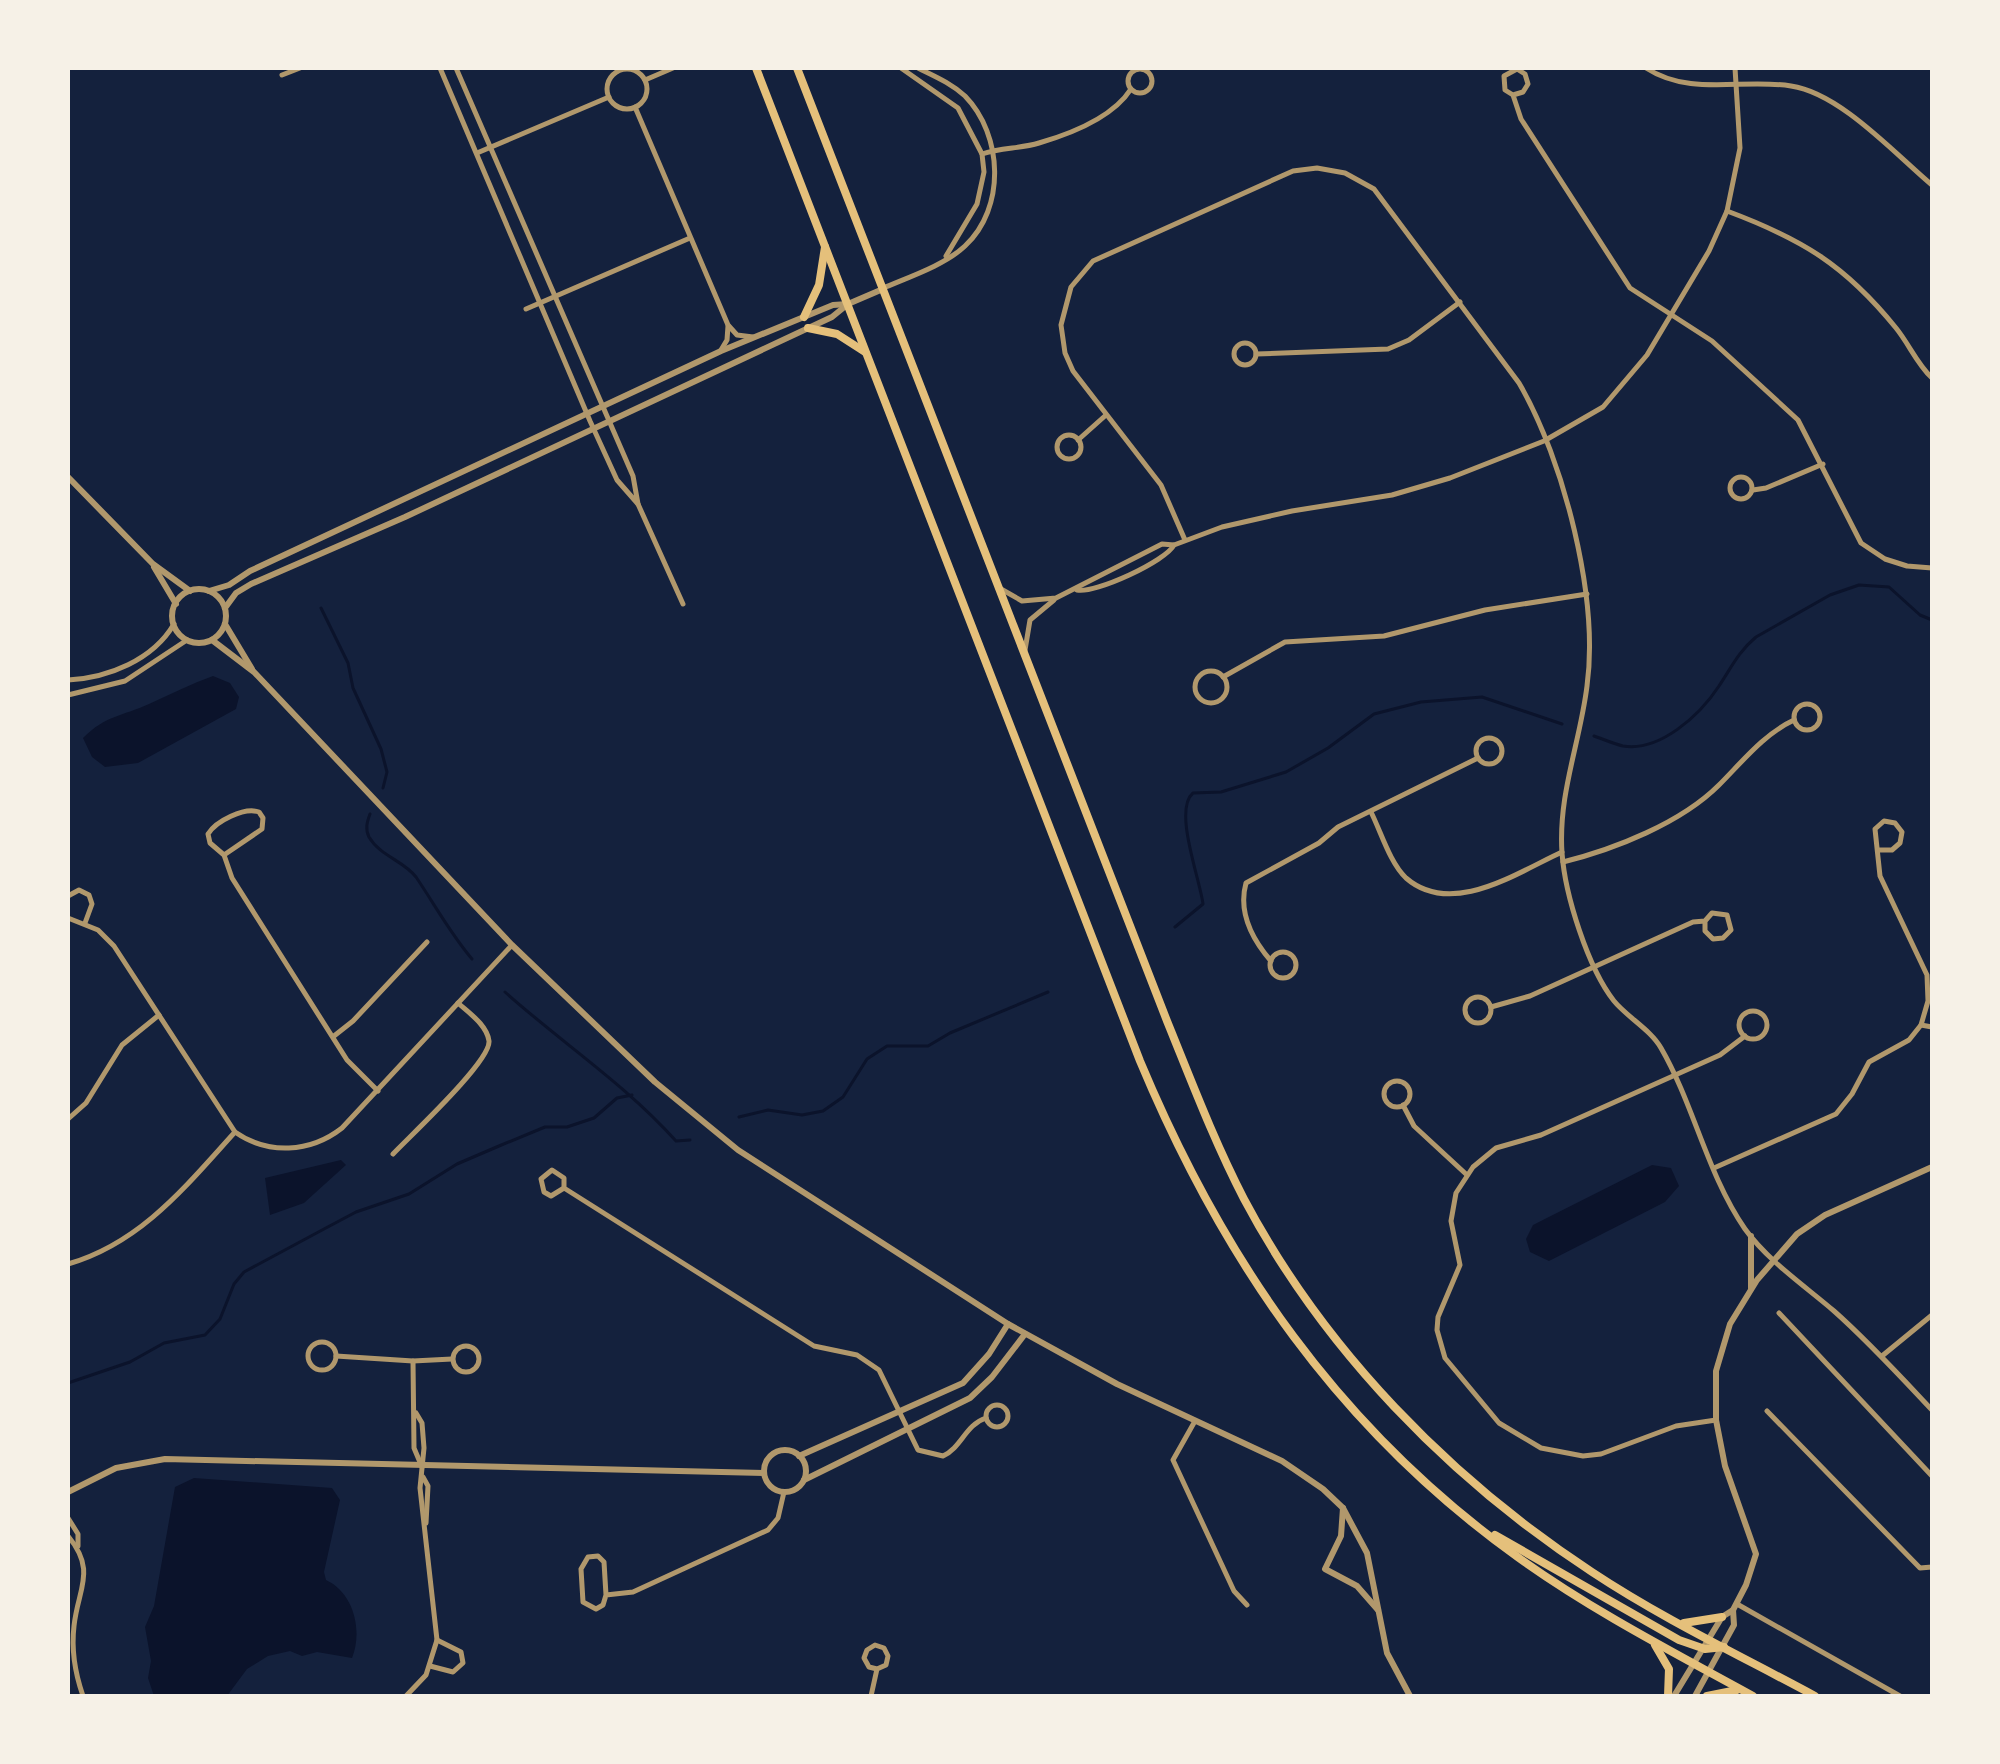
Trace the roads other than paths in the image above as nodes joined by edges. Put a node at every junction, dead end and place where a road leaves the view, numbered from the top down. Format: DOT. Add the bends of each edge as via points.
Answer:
graph roads {
  1 [pos="300,68"];
  2 [pos="440,68"];
  3 [pos="456,68"];
  4 [pos="673,68"];
  5 [pos="797,68"];
  6 [pos="901,68"];
  7 [pos="918,68"];
  8 [pos="1646,68"];
  9 [pos="1735,68"];
  10 [pos="619,69"];
  11 [pos="755,69"];
  12 [pos="282,75"];
  13 [pos="645,80"];
  14 [pos="1738,86"];
  15 [pos="1131,89"];
  16 [pos="1513,95"];
  17 [pos="609,97"];
  18 [pos="635,107"];
  19 [pos="490,148"];
  20 [pos="992,150"];
  21 [pos="477,153"];
  22 [pos="982,154"];
  23 [pos="1932,185"];
  24 [pos="1727,211"];
  25 [pos="690,238"];
  26 [pos="825,246"];
  27 [pos="946,257"];
  28 [pos="883,289"];
  29 [pos="552,297"];
  30 [pos="1460,302"];
  31 [pos="540,303"];
  32 [pos="848,304"];
  33 [pos="526,309"];
  34 [pos="804,317"];
  35 [pos="1671,317"];
  36 [pos="728,325"];
  37 [pos="808,328"];
  38 [pos="754,337"];
  39 [pos="719,351"];
  40 [pos="866,353"];
  41 [pos="1256,354"];
  42 [pos="1932,382"];
  43 [pos="602,409"];
  44 [pos="588,415"];
  45 [pos="1106,415"];
  46 [pos="608,422"];
  47 [pos="594,429"];
  48 [pos="1078,440"];
  49 [pos="1544,441"];
  50 [pos="1823,464"];
  51 [pos="68,477"];
  52 [pos="1753,490"];
  53 [pos="638,504"];
  54 [pos="1185,540"];
  55 [pos="1174,545"];
  56 [pos="153,564"];
  57 [pos="1932,568"];
  58 [pos="999,588"];
  59 [pos="1077,590"];
  60 [pos="190,591"];
  61 [pos="209,591"];
  62 [pos="1587,594"];
  63 [pos="1056,598"];
  64 [pos="176,604"];
  65 [pos="683,604"];
  66 [pos="225,608"];
  67 [pos="174,624"];
  68 [pos="225,624"];
  69 [pos="187,640"];
  70 [pos="212,640"];
  71 [pos="1025,651"];
  72 [pos="254,672"];
  73 [pos="1223,677"];
  74 [pos="68,680"];
  75 [pos="68,695"];
  76 [pos="1794,720"];
  77 [pos="1478,758"];
  78 [pos="1371,812"];
  79 [pos="1879,850"];
  80 [pos="1562,852"];
  81 [pos="224,855"];
  82 [pos="1563,862"];
  83 [pos="68,896"];
  84 [pos="68,918"];
  85 [pos="1705,921"];
  86 [pos="85,923"];
  87 [pos="427,942"];
  88 [pos="512,945"];
  89 [pos="1271,961"];
  90 [pos="1596,967"];
  91 [pos="1930,998"];
  92 [pos="458,1003"];
  93 [pos="1491,1007"];
  94 [pos="159,1015"];
  95 [pos="1921,1025"];
  96 [pos="1932,1027"];
  97 [pos="334,1036"];
  98 [pos="1745,1036"];
  99 [pos="1675,1075"];
  100 [pos="378,1091"];
  101 [pos="1403,1105"];
  102 [pos="68,1119"];
  103 [pos="235,1132"];
  104 [pos="393,1154"];
  105 [pos="1932,1167"];
  106 [pos="1714,1168"];
  107 [pos="1467,1175"];
  108 [pos="564,1188"];
  109 [pos="1751,1236"];
  110 [pos="1775,1260"];
  111 [pos="68,1264"];
  112 [pos="1751,1290"];
  113 [pos="1779,1313"];
  114 [pos="1932,1315"];
  115 [pos="1008,1324"];
  116 [pos="1025,1334"];
  117 [pos="336,1356"];
  118 [pos="1882,1356"];
  119 [pos="452,1359"];
  120 [pos="413,1361"];
  121 [pos="1932,1410"];
  122 [pos="1767,1411"];
  123 [pos="902,1412"];
  124 [pos="986,1418"];
  125 [pos="1716,1420"];
  126 [pos="1195,1421"];
  127 [pos="908,1429"];
  128 [pos="799,1456"];
  129 [pos="423,1468"];
  130 [pos="764,1473"];
  131 [pos="1932,1476"];
  132 [pos="804,1480"];
  133 [pos="68,1492"];
  134 [pos="784,1492"];
  135 [pos="1343,1508"];
  136 [pos="68,1518"];
  137 [pos="1473,1524"];
  138 [pos="68,1536"];
  139 [pos="78,1546"];
  140 [pos="1932,1567"];
  141 [pos="606,1595"];
  142 [pos="1247,1605"];
  143 [pos="1735,1607"];
  144 [pos="1378,1610"];
  145 [pos="1722,1617"];
  146 [pos="1681,1624"];
  147 [pos="437,1640"];
  148 [pos="1711,1640"];
  149 [pos="1652,1642"];
  150 [pos="1724,1647"];
  151 [pos="1705,1649"];
  152 [pos="1695,1665"];
  153 [pos="430,1666"];
  154 [pos="877,1669"];
  155 [pos="1709,1672"];
  156 [pos="1741,1690"];
  157 [pos="83,1696"];
  158 [pos="406,1696"];
  159 [pos="871,1696"];
  160 [pos="1410,1696"];
  161 [pos="1671,1696"];
  162 [pos="1695,1696"];
  163 [pos="1707,1696"];
  164 [pos="1753,1696"];
  165 [pos="1815,1696"];
  166 [pos="1900,1696"];
  1 -- 12 [label="street"];
  2 -- 21 [label="street"];
  3 -- 19 [label="street"];
  4 -- 13 [label="street"];
  5 -- 28 [label="highway"];
  6 -- 22 [label="street" via="958,108"];
  7 -- 20 [label="street" via="967,98"];
  8 -- 14 [label="street" via="1680,83"];
  9 -- 14 [label="street"];
  10 -- 13 [label="street" via="634,70"];
  10 -- 17 [label="street" via="609,82"];
  11 -- 26 [label="highway"];
  13 -- 18 [label="street" via="646,96"];
  14 -- 23 [label="street" via="1793,86 1819,95"];
  14 -- 24 [label="street" via="1740,148"];
  15 -- 15 [label="street" via="1128,77 1133,71 1149,73 1148,90"];
  15 -- 20 [label="street" via="1102,116 1038,144"];
  16 -- 16 [label="street" via="1528,84 1517,69 1502,80"];
  16 -- 35 [label="street" via="1521,119 1618,272"];
  17 -- 18 [label="street" via="623,108"];
  17 -- 19 [label="street"];
  18 -- 25 [label="street"];
  19 -- 21 [label="street"];
  19 -- 29 [label="street"];
  20 -- 22 [label="street"];
  20 -- 27 [label="street" via="992,202 974,235"];
  21 -- 31 [label="street"];
  22 -- 27 [label="street" via="977,204"];
  24 -- 35 [label="street"];
  24 -- 42 [label="street" via="1781,231 1826,259 1868,295"];
  25 -- 29 [label="street"];
  25 -- 36 [label="street"];
  26 -- 32 [label="highway"];
  26 -- 34 [label="highway" via="819,285"];
  27 -- 28 [label="street"];
  28 -- 32 [label="street"];
  28 -- 58 [label="highway"];
  29 -- 31 [label="street"];
  29 -- 43 [label="street"];
  30 -- 41 [label="street" via="1388,349"];
  30 -- 45 [label="street" via="1374,189 1345,173 1293,171 1093,261 1079,276 1062,313 1065,353"];
  30 -- 49 [label="street" via="1519,383"];
  31 -- 33 [label="street"];
  31 -- 44 [label="street"];
  32 -- 34 [label="street"];
  32 -- 37 [label="street"];
  32 -- 40 [label="highway"];
  34 -- 38 [label="street"];
  35 -- 49 [label="street" via="1603,407"];
  35 -- 50 [label="street" via="1712,341 1789,410"];
  36 -- 38 [label="street" via="737,335"];
  36 -- 39 [label="street"];
  37 -- 40 [label="highway" via="837,334"];
  37 -- 46 [label="street"];
  38 -- 39 [label="street"];
  39 -- 43 [label="street"];
  40 -- 137 [label="highway" via="1119,1009 1183,1160 1236,1256 1297,1345 1388,1447"];
  41 -- 41 [label="street" via="1244,343 1234,356 1247,366"];
  43 -- 44 [label="street"];
  43 -- 46 [label="street"];
  44 -- 47 [label="street"];
  44 -- 61 [label="street"];
  45 -- 48 [label="street"];
  45 -- 54 [label="street" via="1161,485"];
  46 -- 47 [label="street"];
  46 -- 53 [label="street" via="635,482"];
  47 -- 53 [label="street" via="617,480"];
  47 -- 66 [label="street" via="251,584 231,597"];
  48 -- 48 [label="street" via="1072,435 1061,438 1061,456 1076,458"];
  49 -- 54 [label="street" via="1392,495 1292,511"];
  49 -- 62 [label="street" via="1580,551"];
  50 -- 52 [label="street"];
  50 -- 57 [label="street" via="1861,543 1894,562"];
  51 -- 56 [label="street"];
  52 -- 52 [label="street" via="1744,476 1730,485 1739,499"];
  53 -- 65 [label="street"];
  54 -- 55 [label="street"];
  55 -- 59 [label="street" via="1162,544 1136,555"];
  55 -- 59 [label="street" via="1170,554 1132,572 1087,592"];
  56 -- 60 [label="street"];
  56 -- 64 [label="street"];
  58 -- 63 [label="street" via="1022,601"];
  58 -- 71 [label="highway"];
  59 -- 63 [label="street"];
  60 -- 61 [label="street"];
  60 -- 64 [label="street"];
  61 -- 66 [label="street"];
  62 -- 73 [label="street" via="1485,610 1384,636 1285,642"];
  62 -- 80 [label="street" via="1588,684 1564,788"];
  63 -- 71 [label="street" via="1030,620"];
  64 -- 67 [label="street"];
  66 -- 68 [label="street"];
  67 -- 69 [label="street"];
  67 -- 74 [label="street" via="164,641 132,662 101,675"];
  68 -- 70 [label="street"];
  68 -- 72 [label="street"];
  69 -- 70 [label="street"];
  69 -- 75 [label="street" via="125,681"];
  70 -- 72 [label="street"];
  71 -- 146 [label="highway" via="1199,1100 1244,1199 1295,1282 1382,1392 1459,1470 1545,1540"];
  72 -- 88 [label="street"];
  73 -- 73 [label="street" via="1203,672 1194,686 1198,697 1218,702 1226,693"];
  76 -- 76 [label="street" via="1810,730 1820,714 1804,704"];
  76 -- 82 [label="street" via="1778,728 1718,786 1657,827"];
  77 -- 77 [label="street" via="1483,739 1499,744 1494,763"];
  77 -- 78 [label="street"];
  78 -- 80 [label="street" via="1407,878 1440,893 1481,888"];
  78 -- 89 [label="street" via="1246,883 1245,915"];
  79 -- 79 [label="street" via="1892,850 1900,843 1902,832 1895,823 1884,821 1875,829"];
  79 -- 91 [label="street" via="1877,866 1927,975"];
  80 -- 82 [label="street"];
  81 -- 81 [label="street" via="210,843 213,827 248,810 259,812 262,829"];
  81 -- 97 [label="street" via="232,878"];
  82 -- 90 [label="street"];
  83 -- 86 [label="street" via="79,890 89,895 92,904"];
  84 -- 86 [label="street"];
  85 -- 85 [label="street" via="1705,931 1713,939 1731,930 1722,912"];
  85 -- 90 [label="street"];
  86 -- 94 [label="street" via="114,946"];
  87 -- 97 [label="street"];
  88 -- 92 [label="street"];
  88 -- 115 [label="street" via="644,1073 726,1140"];
  89 -- 89 [label="street" via="1279,977 1295,969 1287,953"];
  90 -- 93 [label="street"];
  90 -- 99 [label="street" via="1611,998 1659,1044"];
  91 -- 95 [label="street"];
  92 -- 100 [label="street"];
  92 -- 104 [label="street" via="481,1024 488,1047"];
  93 -- 93 [label="street" via="1490,1016 1479,1024 1470,1021 1464,1009 1477,997"];
  94 -- 102 [label="street" via="122,1045 86,1103"];
  94 -- 103 [label="street"];
  95 -- 96 [label="street"];
  95 -- 106 [label="street" via="1909,1040 1869,1062 1836,1114"];
  97 -- 100 [label="street" via="354,1069"];
  98 -- 98 [label="street" via="1755,1039 1764,1034 1767,1023 1762,1014 1752,1011 1743,1016"];
  98 -- 99 [label="street" via="1720,1055"];
  99 -- 106 [label="street"];
  99 -- 107 [label="street" via="1541,1135 1496,1148"];
  100 -- 103 [label="street" via="334,1135 307,1146 268,1147"];
  101 -- 101 [label="street" via="1408,1088 1402,1082 1390,1083 1385,1089 1387,1102"];
  101 -- 107 [label="street" via="1414,1126"];
  103 -- 111 [label="street" via="160,1214 123,1240"];
  105 -- 110 [label="street" via="1825,1215 1797,1234"];
  106 -- 109 [label="street"];
  107 -- 125 [label="street" via="1456,1193 1451,1221 1460,1265 1437,1330 1445,1358 1499,1423 1541,1448 1583,1456 1613,1452 1689,1423"];
  108 -- 108 [label="street" via="559,1172 552,1170 541,1179 544,1192 551,1196"];
  108 -- 123 [label="street" via="814,1346 870,1361"];
  109 -- 110 [label="street"];
  109 -- 112 [label="street"];
  110 -- 112 [label="street"];
  110 -- 118 [label="street"];
  112 -- 125 [label="street" via="1721,1346"];
  113 -- 131 [label="street"];
  114 -- 118 [label="street"];
  115 -- 116 [label="street"];
  115 -- 123 [label="street" via="963,1383"];
  116 -- 126 [label="street"];
  116 -- 127 [label="street" via="970,1398"];
  117 -- 117 [label="street" via="333,1347 322,1342 309,1355 311,1364 321,1370"];
  117 -- 120 [label="street"];
  118 -- 121 [label="street"];
  119 -- 119 [label="street" via="459,1370 468,1372 479,1359 465,1345"];
  119 -- 120 [label="street"];
  120 -- 129 [label="street" via="414,1448"];
  122 -- 140 [label="street" via="1920,1568"];
  123 -- 127 [label="street"];
  123 -- 128 [label="street"];
  124 -- 124 [label="street" via="996,1427 1004,1425 1007,1414 995,1405"];
  124 -- 127 [label="street" via="968,1428 951,1452 937,1457 918,1450"];
  125 -- 143 [label="street" via="1725,1466 1756,1554"];
  126 -- 135 [label="street" via="1282,1461"];
  126 -- 142 [label="street" via="1173,1460 1234,1591"];
  127 -- 132 [label="street"];
  128 -- 130 [label="street" via="777,1452"];
  128 -- 132 [label="street" via="806,1469"];
  129 -- 130 [label="street"];
  129 -- 133 [label="street" via="165,1459 116,1468"];
  129 -- 147 [label="street" via="420,1488"];
  130 -- 134 [label="street" via="771,1486"];
  132 -- 134 [label="street"];
  134 -- 141 [label="street" via="778,1518 761,1534 633,1592"];
  135 -- 144 [label="street" via="1367,1553"];
  135 -- 144 [label="street" via="1341,1536 1325,1569 1357,1586"];
  136 -- 139 [label="street" via="78,1534"];
  137 -- 149 [label="highway" via="1564,1589"];
  137 -- 151 [label="highway" via="1645,1622"];
  138 -- 139 [label="street"];
  139 -- 157 [label="street" via="85,1579 73,1654"];
  141 -- 141 [label="street" via="604,1562 588,1557 581,1569 583,1602 596,1609"];
  143 -- 145 [label="street"];
  143 -- 150 [label="street"];
  143 -- 166 [label="street"];
  144 -- 160 [label="street" via="1387,1653"];
  145 -- 146 [label="highway"];
  145 -- 148 [label="street"];
  146 -- 148 [label="highway"];
  147 -- 153 [label="street"];
  147 -- 153 [label="street" via="461,1652 463,1663 453,1672"];
  148 -- 150 [label="highway"];
  148 -- 151 [label="street"];
  149 -- 152 [label="highway"];
  149 -- 161 [label="highway" via="1669,1669"];
  150 -- 151 [label="highway"];
  150 -- 155 [label="street"];
  150 -- 165 [label="highway"];
  151 -- 152 [label="street"];
  152 -- 155 [label="highway"];
  152 -- 161 [label="street"];
  153 -- 158 [label="street" via="422,1683"];
  154 -- 154 [label="street" via="886,1665 888,1656 875,1645 864,1658"];
  154 -- 159 [label="street"];
  155 -- 156 [label="highway"];
  155 -- 162 [label="street"];
  156 -- 163 [label="highway"];
  156 -- 164 [label="highway"];
}
